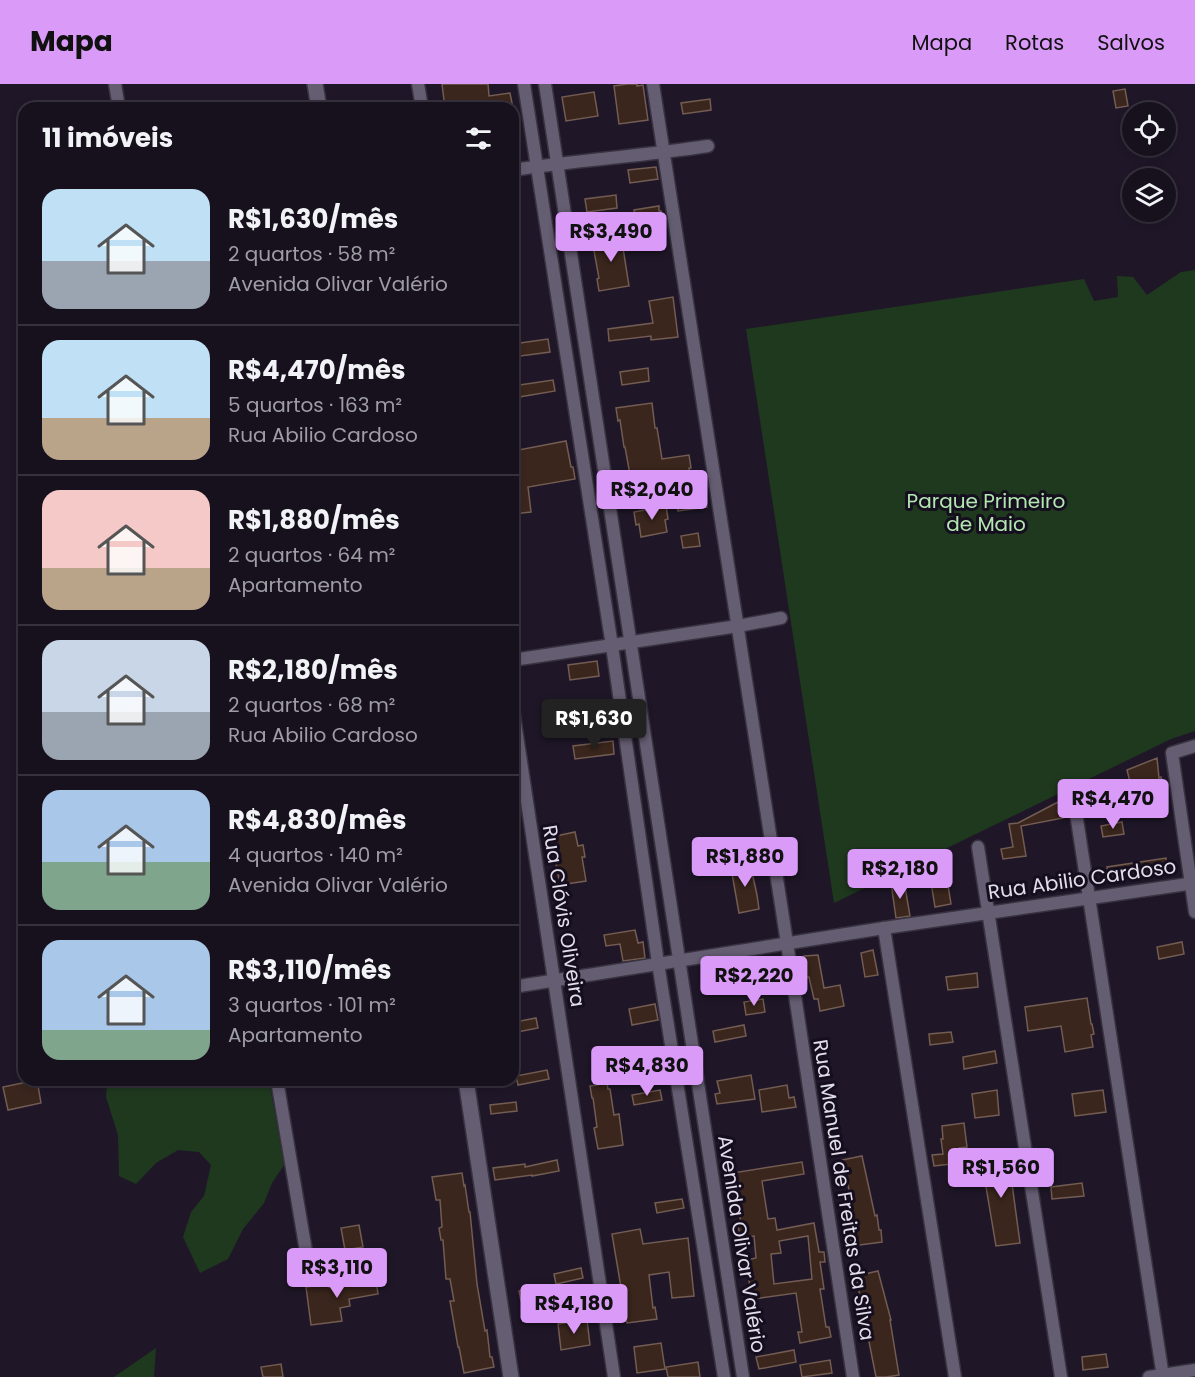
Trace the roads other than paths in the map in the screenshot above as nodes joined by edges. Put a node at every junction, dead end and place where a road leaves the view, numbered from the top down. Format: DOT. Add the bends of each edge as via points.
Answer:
graph roads {
  1 [pos="115,84"];
  2 [pos="315,84"];
  3 [pos="418,84"];
  4 [pos="524,84"];
  5 [pos="545,84"];
  6 [pos="653,84"];
  7 [pos="118,102"];
  8 [pos="317,102"];
  9 [pos="421,102"];
  10 [pos="708,146"];
  11 [pos="663,153"];
  12 [pos="557,163"];
  13 [pos="536,167"];
  14 [pos="519,169"];
  15 [pos="781,618"];
  16 [pos="738,626"];
  17 [pos="630,642"];
  18 [pos="612,646"];
  19 [pos="519,659"];
  20 [pos="1195,746"];
  21 [pos="519,749"];
  22 [pos="1074,800"];
  23 [pos="978,848"];
  24 [pos="1193,883"];
  25 [pos="1089,898"];
  26 [pos="1195,912"];
  27 [pos="988,913"];
  28 [pos="884,928"];
  29 [pos="787,943"];
  30 [pos="679,961"];
  31 [pos="658,963"];
  32 [pos="554,981"];
  33 [pos="519,986"];
  34 [pos="277,1086"];
  35 [pos="467,1086"];
  36 [pos="308,1263"];
  37 [pos="1195,1370"];
  38 [pos="1163,1376"];
  39 [pos="511,1377"];
  40 [pos="614,1377"];
  41 [pos="724,1377"];
  42 [pos="743,1377"];
  43 [pos="852,1377"];
  44 [pos="955,1377"];
  45 [pos="1061,1377"];
  46 [pos="1149,1377"];
  1 -- 7 [label="street"];
  2 -- 8 [label="street"];
  3 -- 9 [label="street"];
  4 -- 13 [label="street"];
  5 -- 12 [label="street, Avenida Olivar Valério"];
  6 -- 11 [label="street, Rua Manuel de Freitas da Silva"];
  10 -- 11 [label="street"];
  11 -- 12 [label="street"];
  11 -- 16 [label="street, Rua Manuel de Freitas da Silva"];
  12 -- 13 [label="street"];
  12 -- 17 [label="street, Avenida Olivar Valério"];
  13 -- 14 [label="street"];
  13 -- 18 [label="street"];
  15 -- 16 [label="street"];
  16 -- 17 [label="street"];
  16 -- 29 [label="street, Rua Manuel de Freitas da Silva"];
  17 -- 18 [label="street"];
  17 -- 30 [label="street, Avenida Olivar Valério"];
  18 -- 19 [label="street"];
  18 -- 31 [label="street"];
  20 -- 24 [label="street" via="1172,753"];
  21 -- 32 [label="street, Rua Clóvis Oliveira"];
  22 -- 25 [label="street"];
  23 -- 27 [label="street"];
  24 -- 25 [label="street, Rua Abilio Cardoso"];
  24 -- 26 [label="street"];
  25 -- 27 [label="street, Rua Abilio Cardoso"];
  25 -- 38 [label="street"];
  27 -- 28 [label="street, Rua Abilio Cardoso"];
  27 -- 45 [label="street"];
  28 -- 29 [label="street, Rua Abilio Cardoso"];
  28 -- 44 [label="street"];
  29 -- 30 [label="street, Rua Abilio Cardoso"];
  29 -- 43 [label="street, Rua Manuel de Freitas da Silva"];
  30 -- 31 [label="street, Rua Abilio Cardoso"];
  30 -- 42 [label="street, Avenida Olivar Valério"];
  31 -- 32 [label="street, Rua Abilio Cardoso"];
  31 -- 41 [label="street"];
  32 -- 33 [label="street, Rua Abilio Cardoso"];
  32 -- 40 [label="street, Rua Clóvis Oliveira"];
  34 -- 36 [label="street"];
  35 -- 39 [label="street"];
  37 -- 38 [label="street"];
  38 -- 46 [label="street"];
}
